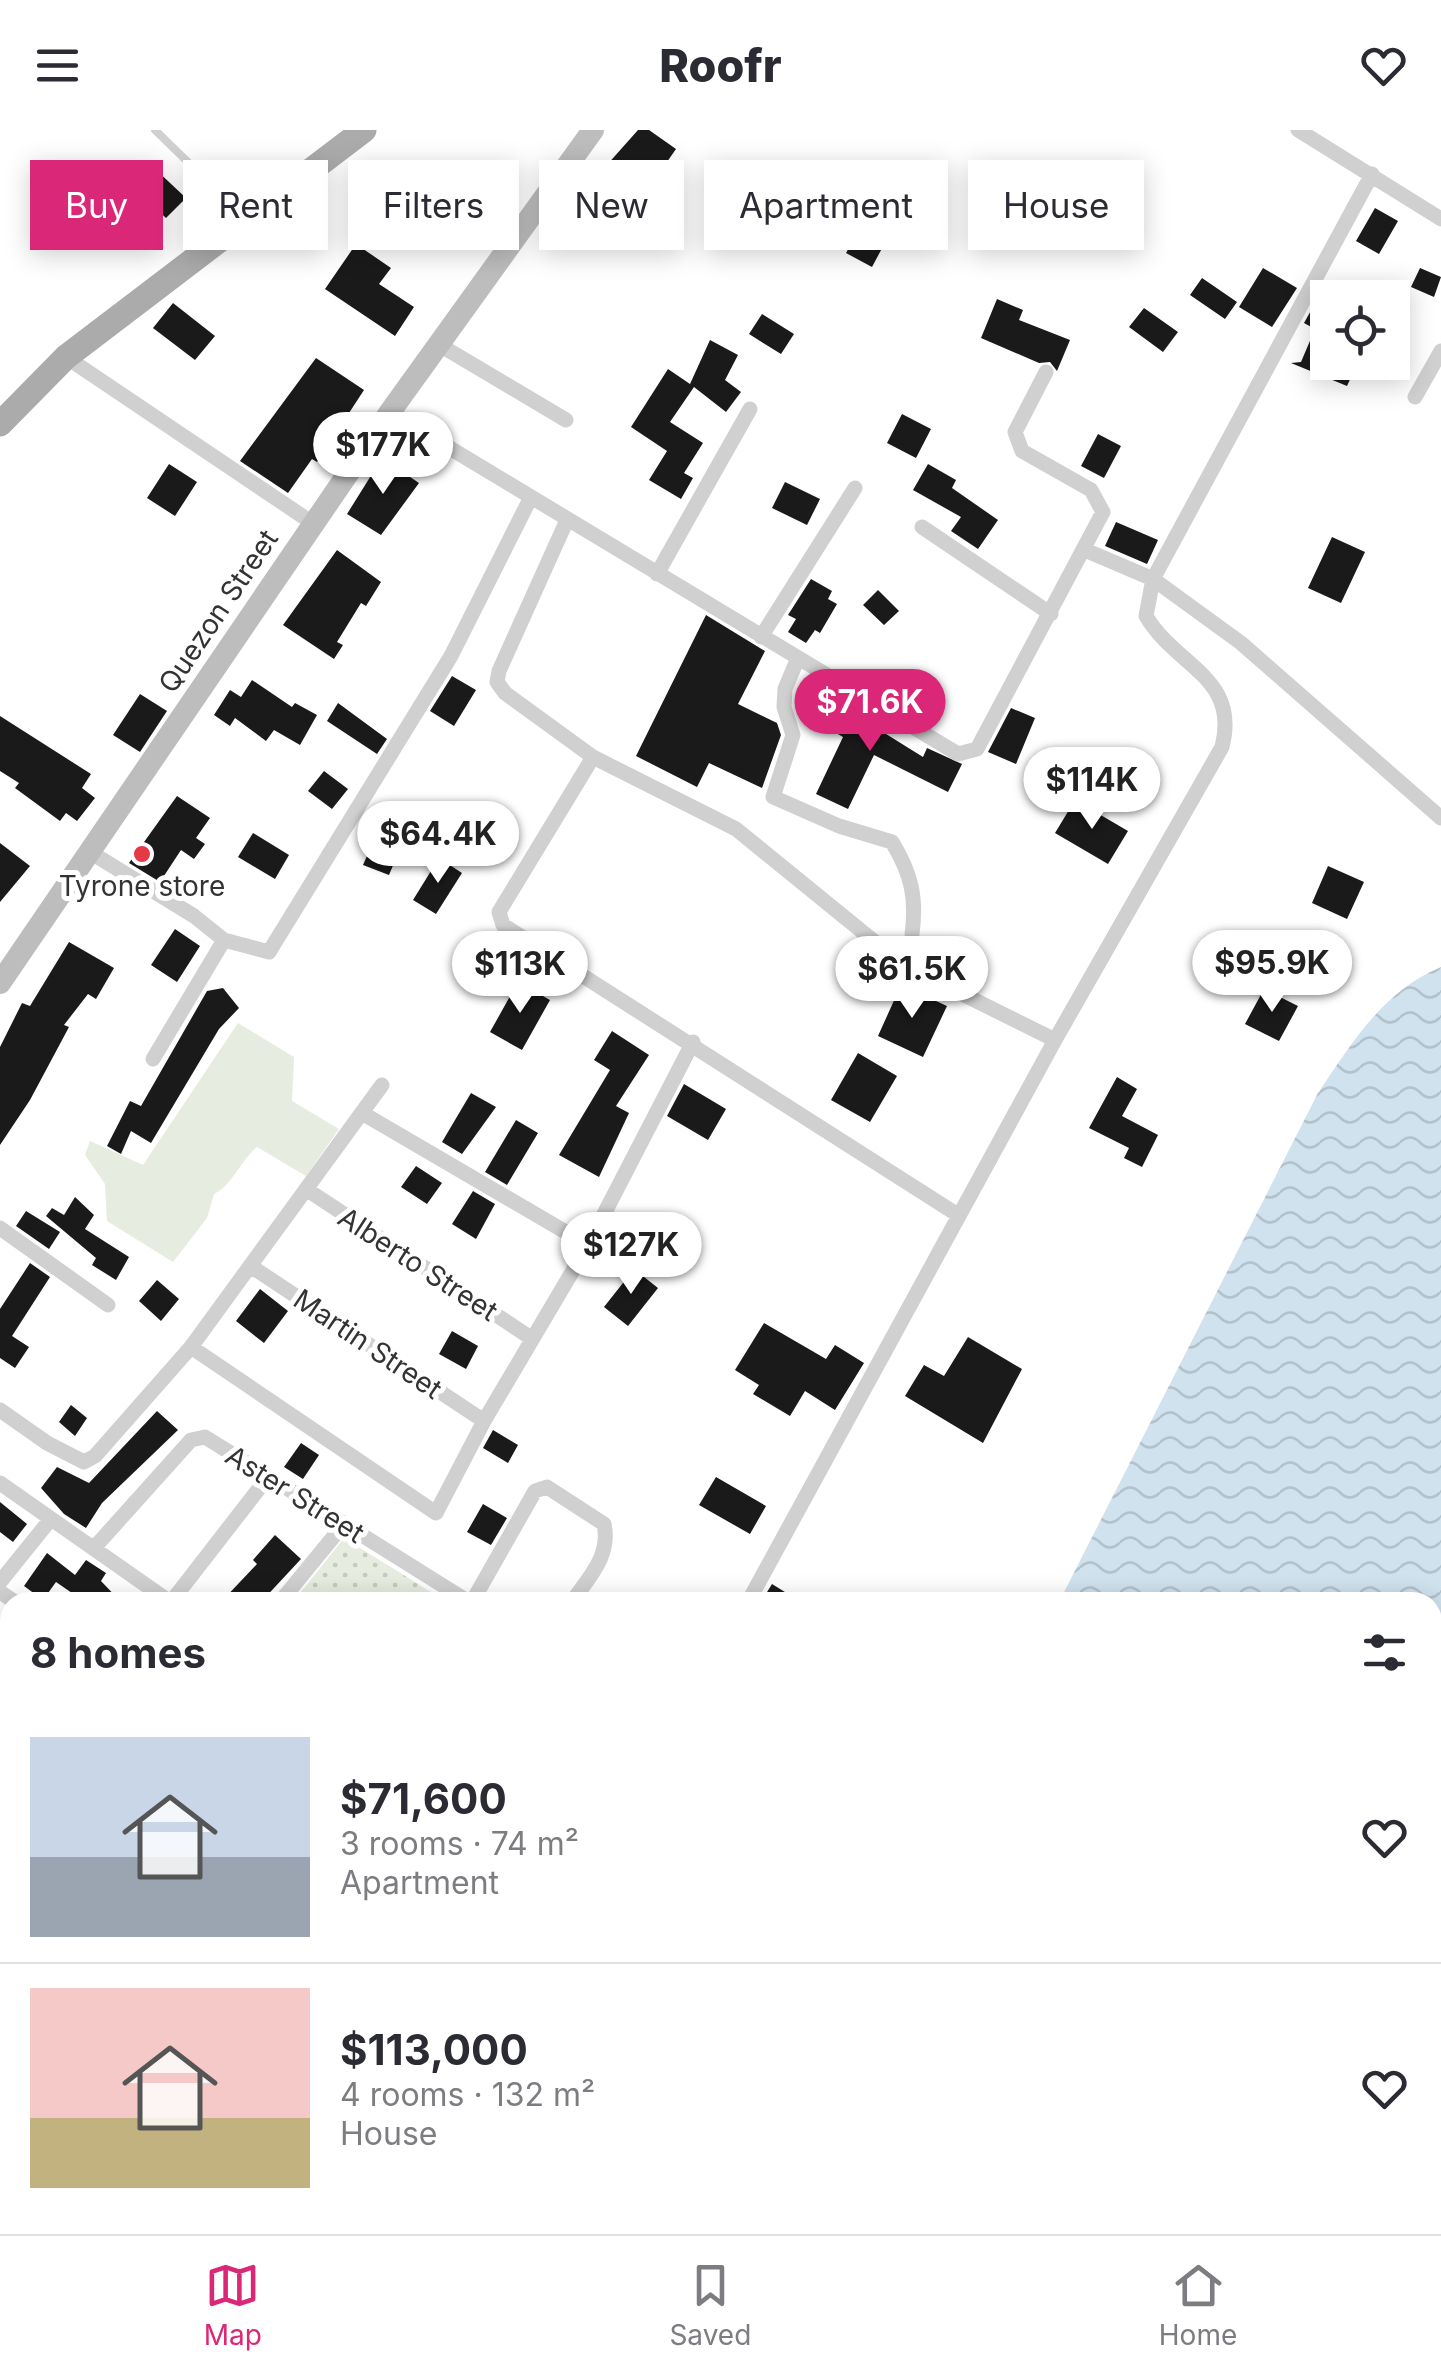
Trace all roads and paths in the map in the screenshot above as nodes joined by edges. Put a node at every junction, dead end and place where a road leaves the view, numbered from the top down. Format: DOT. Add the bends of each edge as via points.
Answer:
graph roads {
  1 [pos="155,130"];
  2 [pos="364,130"];
  3 [pos="593,130"];
  4 [pos="1298,130"];
  5 [pos="186,160"];
  6 [pos="323,160"];
  7 [pos="1372,174"];
  8 [pos="1441,219"];
  9 [pos="204,250"];
  10 [pos="438,344"];
  11 [pos="1441,351"];
  12 [pos="66,357"];
  13 [pos="1046,372"];
  14 [pos="1415,397"];
  15 [pos="750,408"];
  16 [pos="390,412"];
  17 [pos="566,420"];
  18 [pos="0,424"];
  19 [pos="855,488"];
  20 [pos="530,499"];
  21 [pos="567,520"];
  22 [pos="314,524"];
  23 [pos="922,527"];
  24 [pos="1085,550"];
  25 [pos="657,574"];
  26 [pos="1153,580"];
  27 [pos="1050,614"];
  28 [pos="761,637"];
  29 [pos="798,658"];
  30 [pos="594,757"];
  31 [pos="1441,818"];
  32 [pos="90,852"];
  33 [pos="912,934"];
  34 [pos="224,940"];
  35 [pos="0,982"];
  36 [pos="1055,1040"];
  37 [pos="693,1042"];
  38 [pos="153,1059"];
  39 [pos="382,1085"];
  40 [pos="362,1113"];
  41 [pos="306,1190"];
  42 [pos="958,1215"];
  43 [pos="0,1228"];
  44 [pos="588,1245"];
  45 [pos="252,1267"];
  46 [pos="108,1304"];
  47 [pos="531,1338"];
  48 [pos="190,1347"];
  49 [pos="0,1410"];
  50 [pos="484,1421"];
  51 [pos="268,1477"];
  52 [pos="0,1483"];
  53 [pos="50,1520"];
  54 [pos="344,1524"];
  55 [pos="94,1548"];
  56 [pos="0,1582"];
  57 [pos="156,1592"];
  58 [pos="178,1592"];
  59 [pos="288,1592"];
  60 [pos="454,1592"];
  61 [pos="476,1592"];
  62 [pos="579,1592"];
  63 [pos="753,1592"];
  1 -- 5 [label="lane"];
  2 -- 6 [label="main road"];
  3 -- 10 [label="main road, Quezon Street"];
  4 -- 7 [label="street"];
  7 -- 8 [label="street"];
  7 -- 26 [label="street"];
  9 -- 12 [label="main road"];
  10 -- 16 [label="main road, Quezon Street"];
  10 -- 17 [label="street"];
  11 -- 14 [label="street"];
  12 -- 18 [label="main road"];
  12 -- 22 [label="street"];
  13 -- 24 [label="street" via="1015,442 1100,502"];
  15 -- 25 [label="street"];
  16 -- 20 [label="street"];
  16 -- 22 [label="main road, Quezon Street"];
  19 -- 28 [label="street"];
  20 -- 21 [label="street"];
  20 -- 34 [label="street" via="450,656 268,952"];
  21 -- 25 [label="street"];
  21 -- 30 [label="street" via="497,682"];
  22 -- 32 [label="main road, Quezon Street"];
  23 -- 27 [label="street"];
  24 -- 26 [label="street"];
  24 -- 27 [label="street"];
  25 -- 28 [label="street"];
  26 -- 31 [label="street" via="1241,643"];
  26 -- 36 [label="street" via="1146,616 1218,692 1228,725 1222,747"];
  27 -- 29 [label="street" via="969,754 958,754"];
  28 -- 29 [label="street"];
  29 -- 33 [label="street" via="784,689 793,735 774,797 892,842 909,869 916,906"];
  30 -- 36 [label="street" via="736,829 902,964"];
  30 -- 37 [label="street" via="498,918"];
  32 -- 34 [label="street"];
  32 -- 35 [label="main road, Quezon Street"];
  34 -- 38 [label="street"];
  36 -- 42 [label="street"];
  37 -- 42 [label="street"];
  37 -- 44 [label="street"];
  39 -- 40 [label="street"];
  40 -- 41 [label="street"];
  40 -- 44 [label="street"];
  41 -- 45 [label="street"];
  41 -- 47 [label="street, Alberto Street"];
  42 -- 63 [label="street"];
  43 -- 46 [label="street"];
  44 -- 47 [label="street"];
  45 -- 48 [label="street"];
  45 -- 50 [label="street, Martin Street"];
  47 -- 50 [label="street"];
  48 -- 49 [label="street" via="84,1462"];
  48 -- 50 [label="street" via="436,1514"];
  51 -- 54 [label="street, Aster Street"];
  51 -- 55 [label="street, Aster Street" via="205,1437 191,1440"];
  51 -- 58 [label="street"];
  52 -- 53 [label="street"];
  53 -- 55 [label="street"];
  53 -- 56 [label="street"];
  54 -- 59 [label="street"];
  54 -- 60 [label="street, Aster Street"];
  55 -- 57 [label="street"];
  61 -- 62 [label="street" via="535,1491 547,1487 604,1524 604,1555"];
}
